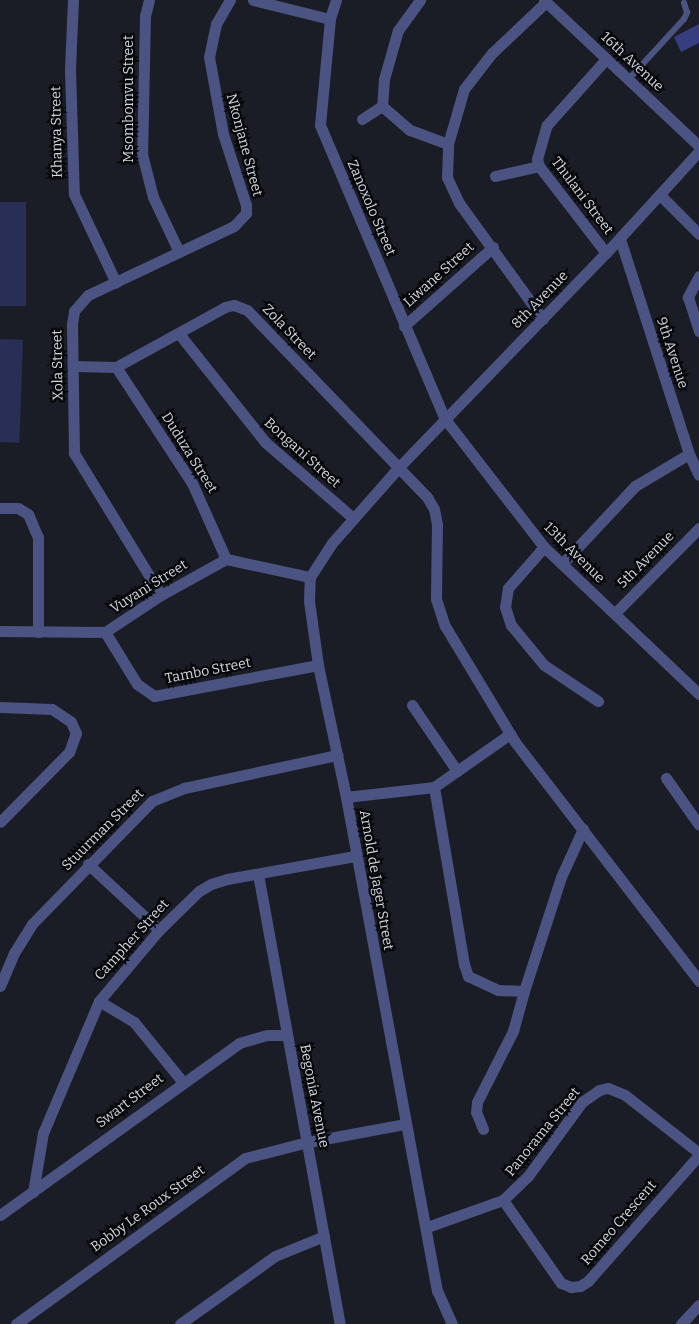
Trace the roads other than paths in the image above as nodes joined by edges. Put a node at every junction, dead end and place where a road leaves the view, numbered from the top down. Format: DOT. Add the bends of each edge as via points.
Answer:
graph roads {
  1 [pos="73,0"];
  2 [pos="149,0"];
  3 [pos="230,0"];
  4 [pos="254,0"];
  5 [pos="336,0"];
  6 [pos="420,0"];
  7 [pos="545,1"];
  8 [pos="684,3"];
  9 [pos="330,19"];
  10 [pos="606,60"];
  11 [pos="628,80"];
  12 [pos="382,106"];
  13 [pos="362,119"];
  14 [pos="448,144"];
  15 [pos="699,146"];
  16 [pos="699,151"];
  17 [pos="539,166"];
  18 [pos="495,176"];
  19 [pos="660,195"];
  20 [pos="246,213"];
  21 [pos="699,234"];
  22 [pos="620,239"];
  23 [pos="493,246"];
  24 [pos="179,252"];
  25 [pos="606,253"];
  26 [pos="699,276"];
  27 [pos="116,283"];
  28 [pos="543,319"];
  29 [pos="404,326"];
  30 [pos="699,331"];
  31 [pos="180,335"];
  32 [pos="74,366"];
  33 [pos="116,367"];
  34 [pos="445,419"];
  35 [pos="689,454"];
  36 [pos="399,467"];
  37 [pos="699,475"];
  38 [pos="0,508"];
  39 [pos="353,518"];
  40 [pos="699,528"];
  41 [pos="544,547"];
  42 [pos="226,559"];
  43 [pos="562,564"];
  44 [pos="310,577"];
  45 [pos="161,595"];
  46 [pos="615,613"];
  47 [pos="0,631"];
  48 [pos="38,632"];
  49 [pos="105,632"];
  50 [pos="318,665"];
  51 [pos="699,694"];
  52 [pos="598,701"];
  53 [pos="412,705"];
  54 [pos="0,707"];
  55 [pos="510,734"];
  56 [pos="336,755"];
  57 [pos="457,771"];
  58 [pos="666,778"];
  59 [pos="434,787"];
  60 [pos="346,797"];
  61 [pos="0,822"];
  62 [pos="699,825"];
  63 [pos="583,829"];
  64 [pos="355,856"];
  65 [pos="88,864"];
  66 [pos="258,874"];
  67 [pos="159,930"];
  68 [pos="699,981"];
  69 [pos="0,986"];
  70 [pos="524,991"];
  71 [pos="99,1001"];
  72 [pos="287,1035"];
  73 [pos="182,1081"];
  74 [pos="405,1124"];
  75 [pos="483,1129"];
  76 [pos="308,1142"];
  77 [pos="699,1154"];
  78 [pos="33,1192"];
  79 [pos="503,1200"];
  80 [pos="0,1216"];
  81 [pos="427,1227"];
  82 [pos="324,1236"];
  83 [pos="699,1305"];
  84 [pos="16,1324"];
  85 [pos="180,1324"];
  86 [pos="340,1324"];
  87 [pos="452,1324"];
  88 [pos="681,1324"];
  1 -- 27 [label="street, Khanya Street" via="70,70 74,194"];
  2 -- 24 [label="street, Msombomvu Street" via="145,16 142,154 150,190"];
  3 -- 20 [label="street, Nkonjane Street" via="216,24 209,57 223,134"];
  4 -- 9 [label="street"];
  5 -- 9 [label="street, Zanoxolo Street"];
  6 -- 12 [label="street" via="398,30 384,79"];
  7 -- 10 [label="street, 16th Avenue"];
  7 -- 14 [label="street" via="474,73 452,120"];
  8 -- 11 [label="lane" via="687,13 684,19"];
  9 -- 29 [label="street, Zanoxolo Street" via="320,125"];
  10 -- 11 [label="street, 16th Avenue"];
  10 -- 17 [label="street, Thulani Street" via="547,125 539,152"];
  11 -- 15 [label="street, 16th Avenue"];
  12 -- 13 [label="street"];
  12 -- 14 [label="street" via="410,130"];
  14 -- 23 [label="street" via="447,177 459,202"];
  16 -- 19 [label="street, 8th Avenue"];
  17 -- 18 [label="street"];
  17 -- 25 [label="street, Thulani Street"];
  19 -- 21 [label="street"];
  19 -- 22 [label="street, 8th Avenue"];
  20 -- 24 [label="street, Xola Street" via="234,226"];
  22 -- 25 [label="street, 8th Avenue"];
  22 -- 35 [label="street, 9th Avenue"];
  23 -- 28 [label="street"];
  23 -- 29 [label="street, Liwane Street"];
  24 -- 27 [label="street, Xola Street"];
  25 -- 28 [label="street, 8th Avenue"];
  26 -- 30 [label="street" via="688,296"];
  27 -- 32 [label="street, Xola Street" via="88,295 74,311"];
  28 -- 34 [label="street, 8th Avenue"];
  29 -- 34 [label="street, Zanoxolo Street"];
  31 -- 33 [label="street, Zola Street"];
  31 -- 36 [label="street, Zola Street" via="225,308 234,305 247,310"];
  31 -- 39 [label="street, Bongani Street" via="265,442"];
  32 -- 33 [label="street, Zola Street"];
  32 -- 45 [label="street, Xola Street" via="74,453"];
  33 -- 42 [label="street, Duduza Street" via="192,483"];
  34 -- 36 [label="street, 8th Avenue"];
  34 -- 41 [label="street, 13th Avenue"];
  35 -- 37 [label="street, 9th Avenue"];
  35 -- 43 [label="street" via="635,486"];
  36 -- 39 [label="street"];
  36 -- 55 [label="street, Zola Street" via="434,509 439,611"];
  38 -- 48 [label="street" via="18,508 28,514 38,537"];
  39 -- 44 [label="street"];
  40 -- 46 [label="street, 5th Avenue"];
  41 -- 43 [label="street, 13th Avenue"];
  41 -- 52 [label="street" via="508,588 505,607 508,616 526,646 544,665"];
  42 -- 44 [label="street"];
  42 -- 45 [label="street, Vuyani Street"];
  43 -- 46 [label="street, 13th Avenue"];
  44 -- 50 [label="street, Arnold de Jager Street" via="311,627"];
  45 -- 49 [label="street, Vuyani Street"];
  46 -- 51 [label="street, 13th Avenue"];
  47 -- 48 [label="street, Vuyani Street"];
  48 -- 49 [label="street, Vuyani Street"];
  49 -- 50 [label="street, Tambo Street" via="137,684 154,696"];
  50 -- 56 [label="street, Arnold de Jager Street"];
  53 -- 57 [label="street"];
  54 -- 61 [label="street" via="52,709 71,722 76,733 69,752"];
  55 -- 57 [label="street"];
  55 -- 63 [label="street, Zola Street"];
  56 -- 60 [label="street, Arnold de Jager Street"];
  56 -- 65 [label="street, Stuurman Street" via="166,793 152,801"];
  57 -- 59 [label="street"];
  58 -- 62 [label="street"];
  59 -- 60 [label="street"];
  59 -- 70 [label="street" via="468,976 498,990"];
  60 -- 64 [label="street, Arnold de Jager Street"];
  63 -- 68 [label="street, Zola Street"];
  63 -- 70 [label="street" via="561,877"];
  64 -- 66 [label="street, Campher Street"];
  64 -- 74 [label="street, Arnold de Jager Street"];
  65 -- 67 [label="street"];
  65 -- 69 [label="street, Stuurman Street" via="32,924 14,953"];
  66 -- 67 [label="street, Campher Street" via="227,879 199,891"];
  66 -- 72 [label="street, Begonia Avenue"];
  67 -- 71 [label="street, Campher Street"];
  70 -- 75 [label="street" via="513,1032 477,1102 476,1112"];
  71 -- 73 [label="street" via="134,1022"];
  71 -- 78 [label="street, Campher Street" via="43,1134"];
  72 -- 73 [label="street, Swart Street" via="267,1035 238,1043"];
  72 -- 76 [label="street, Begonia Avenue"];
  73 -- 78 [label="street, Swart Street"];
  74 -- 76 [label="street, Bobby Le Roux Street"];
  74 -- 81 [label="street, Arnold de Jager Street"];
  76 -- 82 [label="street, Begonia Avenue"];
  76 -- 84 [label="street, Bobby Le Roux Street" via="258,1153 235,1164"];
  77 -- 79 [label="street, Panorama Street" via="626,1095 608,1088 599,1090 582,1102 528,1176"];
  77 -- 79 [label="street, Romeo Crescent" via="588,1281 580,1286 570,1287 556,1278"];
  78 -- 80 [label="street, Swart Street"];
  79 -- 81 [label="street, Panorama Street"];
  81 -- 87 [label="street, Arnold de Jager Street" via="437,1291"];
  82 -- 85 [label="street" via="275,1256"];
  82 -- 86 [label="street, Begonia Avenue"];
  83 -- 88 [label="street"];
}
